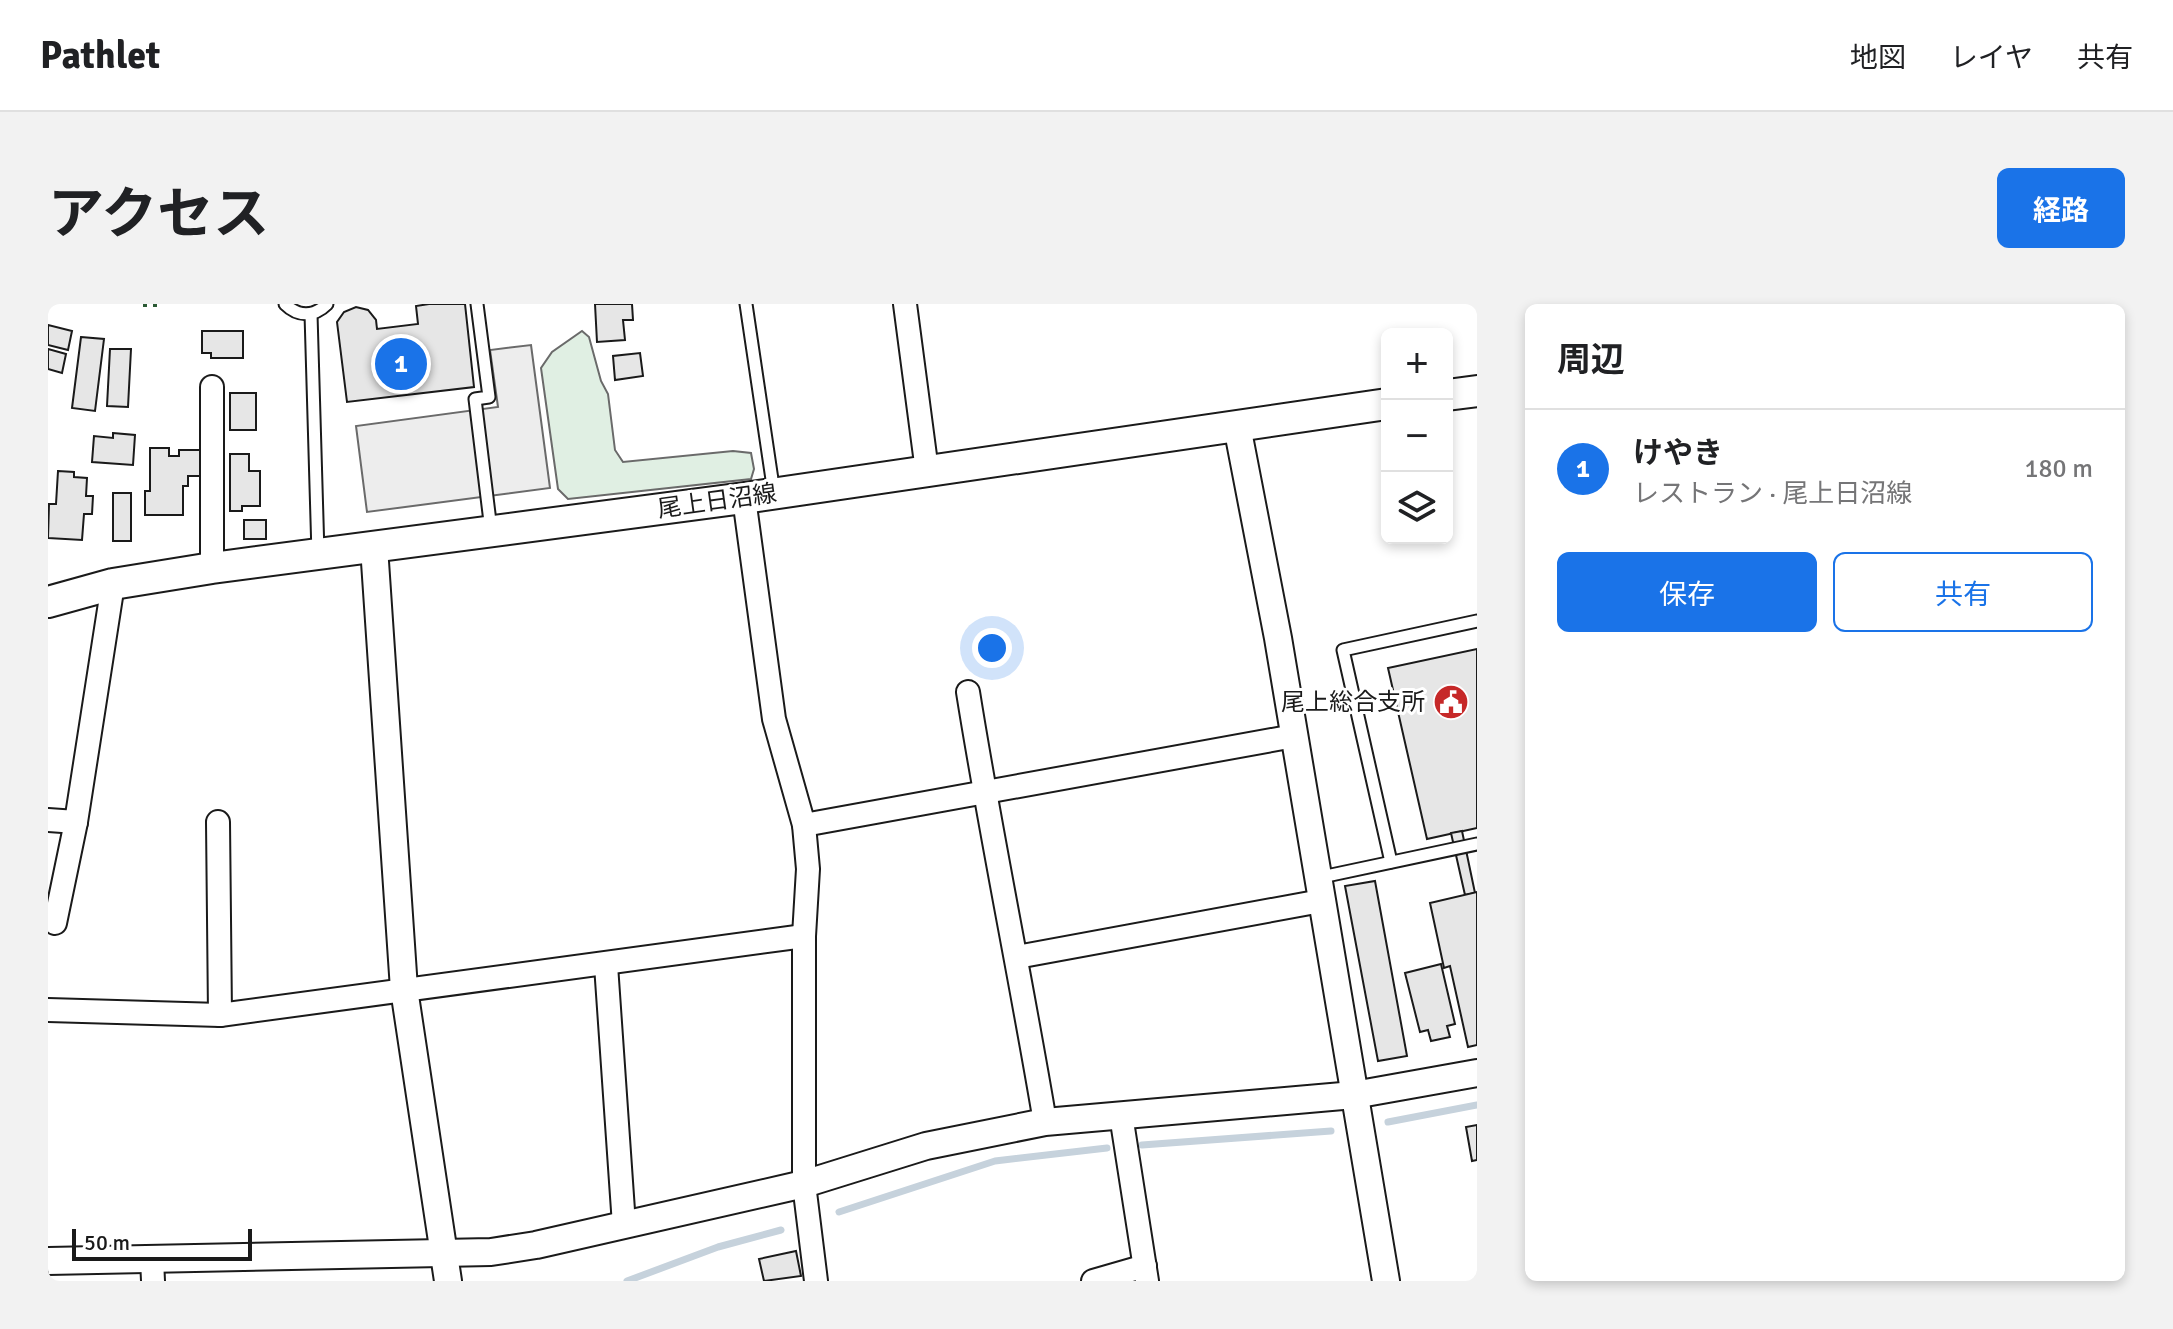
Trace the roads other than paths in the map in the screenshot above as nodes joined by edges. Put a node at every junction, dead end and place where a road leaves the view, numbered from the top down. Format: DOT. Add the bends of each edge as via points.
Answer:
graph roads {
  1 [pos="285,304"];
  2 [pos="327,304"];
  3 [pos="477,304"];
  4 [pos="746,304"];
  5 [pos="905,304"];
  6 [pos="311,314"];
  7 [pos="212,387"];
  8 [pos="1477,391"];
  9 [pos="1453,394"];
  10 [pos="1381,405"];
  11 [pos="1237,426"];
  12 [pos="927,471"];
  13 [pos="774,493"];
  14 [pos="744,498"];
  15 [pos="491,530"];
  16 [pos="374,547"];
  17 [pos="318,554"];
  18 [pos="212,568"];
  19 [pos="113,584"];
  20 [pos="48,602"];
  21 [pos="1477,621"];
  22 [pos="968,692"];
  23 [pos="1294,736"];
  24 [pos="984,791"];
  25 [pos="48,820"];
  26 [pos="76,822"];
  27 [pos="218,822"];
  28 [pos="804,825"];
  29 [pos="1477,844"];
  30 [pos="1391,862"];
  31 [pos="1319,890"];
  32 [pos="55,923"];
  33 [pos="804,936"];
  34 [pos="1017,957"];
  35 [pos="606,965"];
  36 [pos="404,989"];
  37 [pos="48,1010"];
  38 [pos="220,1015"];
  39 [pos="1477,1073"];
  40 [pos="1354,1095"];
  41 [pos="1121,1115"];
  42 [pos="1045,1122"];
  43 [pos="804,1184"];
  44 [pos="624,1225"];
  45 [pos="442,1253"];
  46 [pos="48,1261"];
  47 [pos="152,1270"];
  48 [pos="1146,1274"];
  49 [pos="448,1281"];
  50 [pos="816,1281"];
  51 [pos="1093,1281"];
  52 [pos="1386,1281"];
  1 -- 6 [label="lane" via="294,312"];
  2 -- 6 [label="lane"];
  3 -- 15 [label="lane" via="489,397 475,399"];
  4 -- 13 [label="lane"];
  5 -- 12 [label="street"];
  6 -- 17 [label="lane"];
  7 -- 18 [label="street"];
  8 -- 9 [label="main road"];
  10 -- 11 [label="main road, 尾上日沼線"];
  11 -- 12 [label="main road, 尾上日沼線"];
  11 -- 23 [label="street"];
  12 -- 13 [label="main road, 尾上日沼線"];
  13 -- 14 [label="main road, 尾上日沼線"];
  14 -- 15 [label="main road, 尾上日沼線"];
  14 -- 28 [label="street" via="774,719"];
  15 -- 16 [label="main road, 尾上日沼線"];
  16 -- 17 [label="main road, 尾上日沼線"];
  16 -- 36 [label="street"];
  17 -- 18 [label="main road, 尾上日沼線"];
  18 -- 19 [label="main road, 尾上日沼線"];
  19 -- 20 [label="main road, 尾上日沼線"];
  19 -- 26 [label="street"];
  21 -- 30 [label="lane" via="1343,650"];
  22 -- 24 [label="street"];
  23 -- 24 [label="street"];
  23 -- 31 [label="street"];
  24 -- 28 [label="street"];
  24 -- 34 [label="street"];
  25 -- 26 [label="street"];
  26 -- 32 [label="street"];
  27 -- 38 [label="street"];
  28 -- 33 [label="street"];
  29 -- 30 [label="lane"];
  30 -- 31 [label="lane"];
  31 -- 34 [label="street"];
  31 -- 40 [label="street"];
  33 -- 35 [label="street"];
  33 -- 43 [label="street"];
  34 -- 42 [label="street"];
  35 -- 36 [label="street"];
  35 -- 44 [label="street"];
  36 -- 38 [label="street"];
  36 -- 45 [label="street"];
  37 -- 38 [label="street"];
  39 -- 40 [label="street"];
  40 -- 41 [label="street"];
  40 -- 52 [label="street"];
  41 -- 42 [label="street"];
  41 -- 48 [label="street"];
  42 -- 43 [label="street" via="926,1146"];
  43 -- 44 [label="street"];
  43 -- 50 [label="street"];
  44 -- 45 [label="street" via="491,1252"];
  45 -- 47 [label="street"];
  45 -- 49 [label="street"];
  46 -- 47 [label="street"];
  48 -- 51 [label="street"];
}
